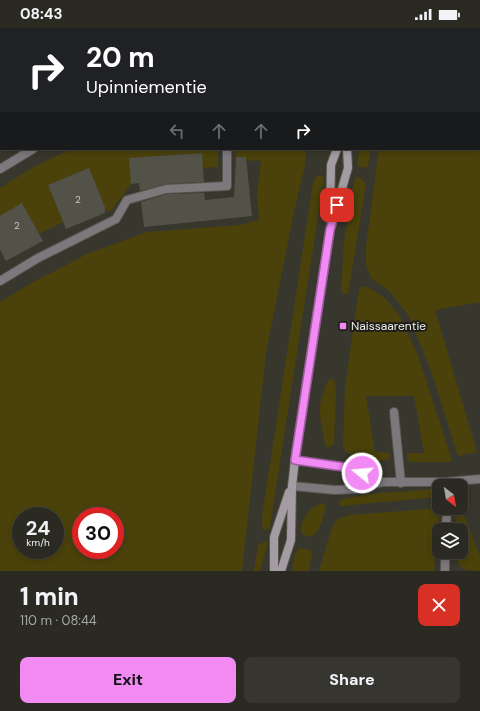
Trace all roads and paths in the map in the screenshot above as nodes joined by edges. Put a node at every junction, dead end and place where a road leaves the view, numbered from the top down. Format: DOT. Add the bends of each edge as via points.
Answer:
graph roads {
  1 [pos="32,150"];
  2 [pos="227,150"];
  3 [pos="337,150"];
  4 [pos="347,150"];
  5 [pos="0,169"];
  6 [pos="330,230"];
  7 [pos="0,281"];
  8 [pos="394,412"];
  9 [pos="295,460"];
  10 [pos="480,479"];
  11 [pos="468,481"];
  12 [pos="382,482"];
  13 [pos="401,483"];
  14 [pos="432,484"];
  15 [pos="292,486"];
  16 [pos="445,559"];
  17 [pos="274,571"];
  18 [pos="281,571"];
  19 [pos="445,571"];
  1 -- 5 [label="street"];
  2 -- 7 [label="street" via="227,186 166,189 127,200 116,219 38,258"];
  3 -- 6 [label="main road" via="331,165"];
  4 -- 6 [label="main road" via="348,168"];
  6 -- 9 [label="main road"];
  8 -- 13 [label="street"];
  9 -- 12 [label="street" via="351,468"];
  9 -- 15 [label="main road"];
  10 -- 11 [label="street"];
  12 -- 13 [label="street"];
  12 -- 15 [label="street" via="356,489 335,490"];
  13 -- 14 [label="street"];
  15 -- 17 [label="main road" via="274,537"];
  15 -- 18 [label="main road" via="291,540"];
  16 -- 19 [label="street"];
}
